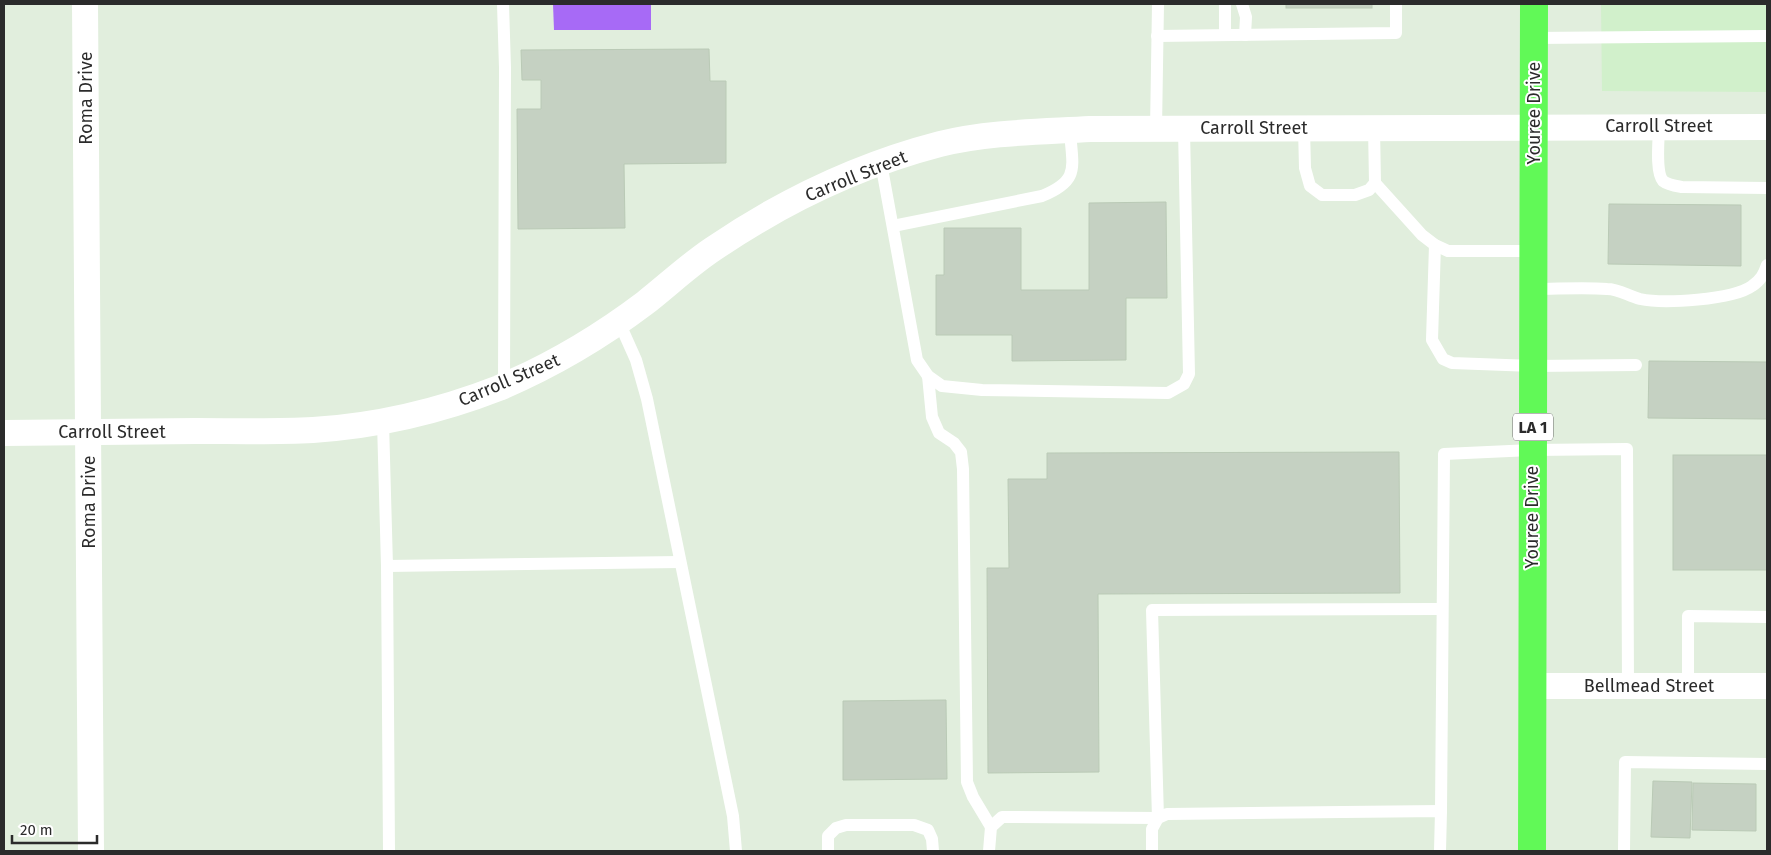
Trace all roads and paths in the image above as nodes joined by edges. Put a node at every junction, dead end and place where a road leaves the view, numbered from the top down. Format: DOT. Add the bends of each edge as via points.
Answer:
graph roads {
  1 [pos="86,4"];
  2 [pos="503,4"];
  3 [pos="1158,4"];
  4 [pos="1225,4"];
  5 [pos="1242,4"];
  6 [pos="1253,4"];
  7 [pos="1396,4"];
  8 [pos="1534,4"];
  9 [pos="1246,17"];
  10 [pos="1225,35"];
  11 [pos="1246,35"];
  12 [pos="1158,36"];
  13 [pos="1767,36"];
  14 [pos="1534,38"];
  15 [pos="1534,126"];
  16 [pos="1659,126"];
  17 [pos="1767,126"];
  18 [pos="1304,128"];
  19 [pos="1374,128"];
  20 [pos="1156,129"];
  21 [pos="1184,129"];
  22 [pos="1070,130"];
  23 [pos="881,163"];
  24 [pos="1375,183"];
  25 [pos="1767,188"];
  26 [pos="892,226"];
  27 [pos="1435,245"];
  28 [pos="1534,251"];
  29 [pos="1767,265"];
  30 [pos="1534,289"];
  31 [pos="619,322"];
  32 [pos="1636,365"];
  33 [pos="1533,366"];
  34 [pos="928,376"];
  35 [pos="504,385"];
  36 [pos="383,422"];
  37 [pos="89,432"];
  38 [pos="4,433"];
  39 [pos="1533,450"];
  40 [pos="680,562"];
  41 [pos="387,566"];
  42 [pos="1442,609"];
  43 [pos="1767,617"];
  44 [pos="1532,686"];
  45 [pos="1628,686"];
  46 [pos="1688,686"];
  47 [pos="1767,686"];
  48 [pos="1767,764"];
  49 [pos="1441,811"];
  50 [pos="1158,818"];
  51 [pos="991,827"];
  52 [pos="92,851"];
  53 [pos="389,851"];
  54 [pos="736,851"];
  55 [pos="828,851"];
  56 [pos="934,851"];
  57 [pos="989,851"];
  58 [pos="1152,851"];
  59 [pos="1440,851"];
  60 [pos="1532,851"];
  61 [pos="1624,851"];
  1 -- 37 [label="street, Roma Drive"];
  2 -- 35 [label="lane"];
  3 -- 12 [label="lane"];
  4 -- 10 [label="lane"];
  5 -- 9 [label="lane"];
  6 -- 9 [label="lane"];
  7 -- 11 [label="lane" via="1396,34"];
  8 -- 14 [label="main road, Youree Drive / LA 1"];
  9 -- 11 [label="lane"];
  10 -- 11 [label="lane"];
  10 -- 12 [label="lane"];
  12 -- 20 [label="lane"];
  13 -- 14 [label="lane"];
  14 -- 15 [label="main road, Youree Drive / LA 1"];
  15 -- 16 [label="street, Carroll Street"];
  15 -- 19 [label="street, Carroll Street"];
  15 -- 28 [label="main road, Youree Drive / LA 1"];
  16 -- 17 [label="street, Carroll Street"];
  16 -- 25 [label="lane" via="1659,174 1663,181 1682,187"];
  18 -- 19 [label="street, Carroll Street"];
  18 -- 21 [label="street, Carroll Street"];
  18 -- 24 [label="lane" via="1305,168 1310,186 1322,195 1356,195 1369,190"];
  19 -- 24 [label="lane"];
  20 -- 21 [label="street, Carroll Street"];
  20 -- 22 [label="street, Carroll Street"];
  21 -- 34 [label="lane" via="1189,374 1184,384 1168,393 982,390 942,386"];
  22 -- 23 [label="street, Carroll Street" via="1024,132 940,144"];
  22 -- 26 [label="lane" via="1072,171 1068,181 1059,189 1042,196"];
  23 -- 26 [label="lane"];
  23 -- 31 [label="street, Carroll Street" via="784,206 712,250"];
  24 -- 27 [label="lane"];
  26 -- 34 [label="lane" via="917,360"];
  27 -- 28 [label="lane" via="1448,250"];
  27 -- 33 [label="lane" via="1432,340 1443,359 1452,363"];
  28 -- 30 [label="main road, Youree Drive / LA 1"];
  29 -- 30 [label="lane" via="1763,278 1752,287 1736,294 1706,299 1640,299 1609,289"];
  30 -- 33 [label="main road, Youree Drive / LA 1"];
  31 -- 35 [label="street, Carroll Street" via="573,352"];
  31 -- 40 [label="lane" via="636,360 647,399"];
  32 -- 33 [label="lane"];
  33 -- 39 [label="main road, Youree Drive / LA 1"];
  34 -- 51 [label="lane" via="932,417 939,433 961,452 964,469 967,782"];
  35 -- 36 [label="street, Carroll Street" via="466,400"];
  36 -- 37 [label="street, Carroll Street" via="312,430"];
  36 -- 41 [label="lane"];
  37 -- 38 [label="street, Carroll Street"];
  37 -- 52 [label="street, Roma Drive"];
  39 -- 42 [label="lane" via="1444,454"];
  39 -- 44 [label="main road, Youree Drive / LA 1"];
  39 -- 45 [label="lane" via="1627,449"];
  40 -- 41 [label="lane"];
  40 -- 54 [label="lane" via="733,816"];
  41 -- 53 [label="lane"];
  42 -- 49 [label="lane"];
  42 -- 50 [label="lane" via="1152,610"];
  43 -- 46 [label="lane" via="1688,616"];
  44 -- 45 [label="street, Bellmead Street"];
  44 -- 60 [label="main road, Youree Drive / LA 1"];
  45 -- 46 [label="street, Bellmead Street"];
  46 -- 47 [label="street, Bellmead Street"];
  48 -- 61 [label="lane" via="1625,762"];
  49 -- 50 [label="lane" via="1167,814"];
  49 -- 59 [label="lane"];
  50 -- 51 [label="lane" via="1002,817"];
  50 -- 58 [label="lane" via="1152,829"];
  51 -- 57 [label="lane"];
  55 -- 56 [label="lane" via="828,836 836,828 846,825 914,825 928,830"];
}
